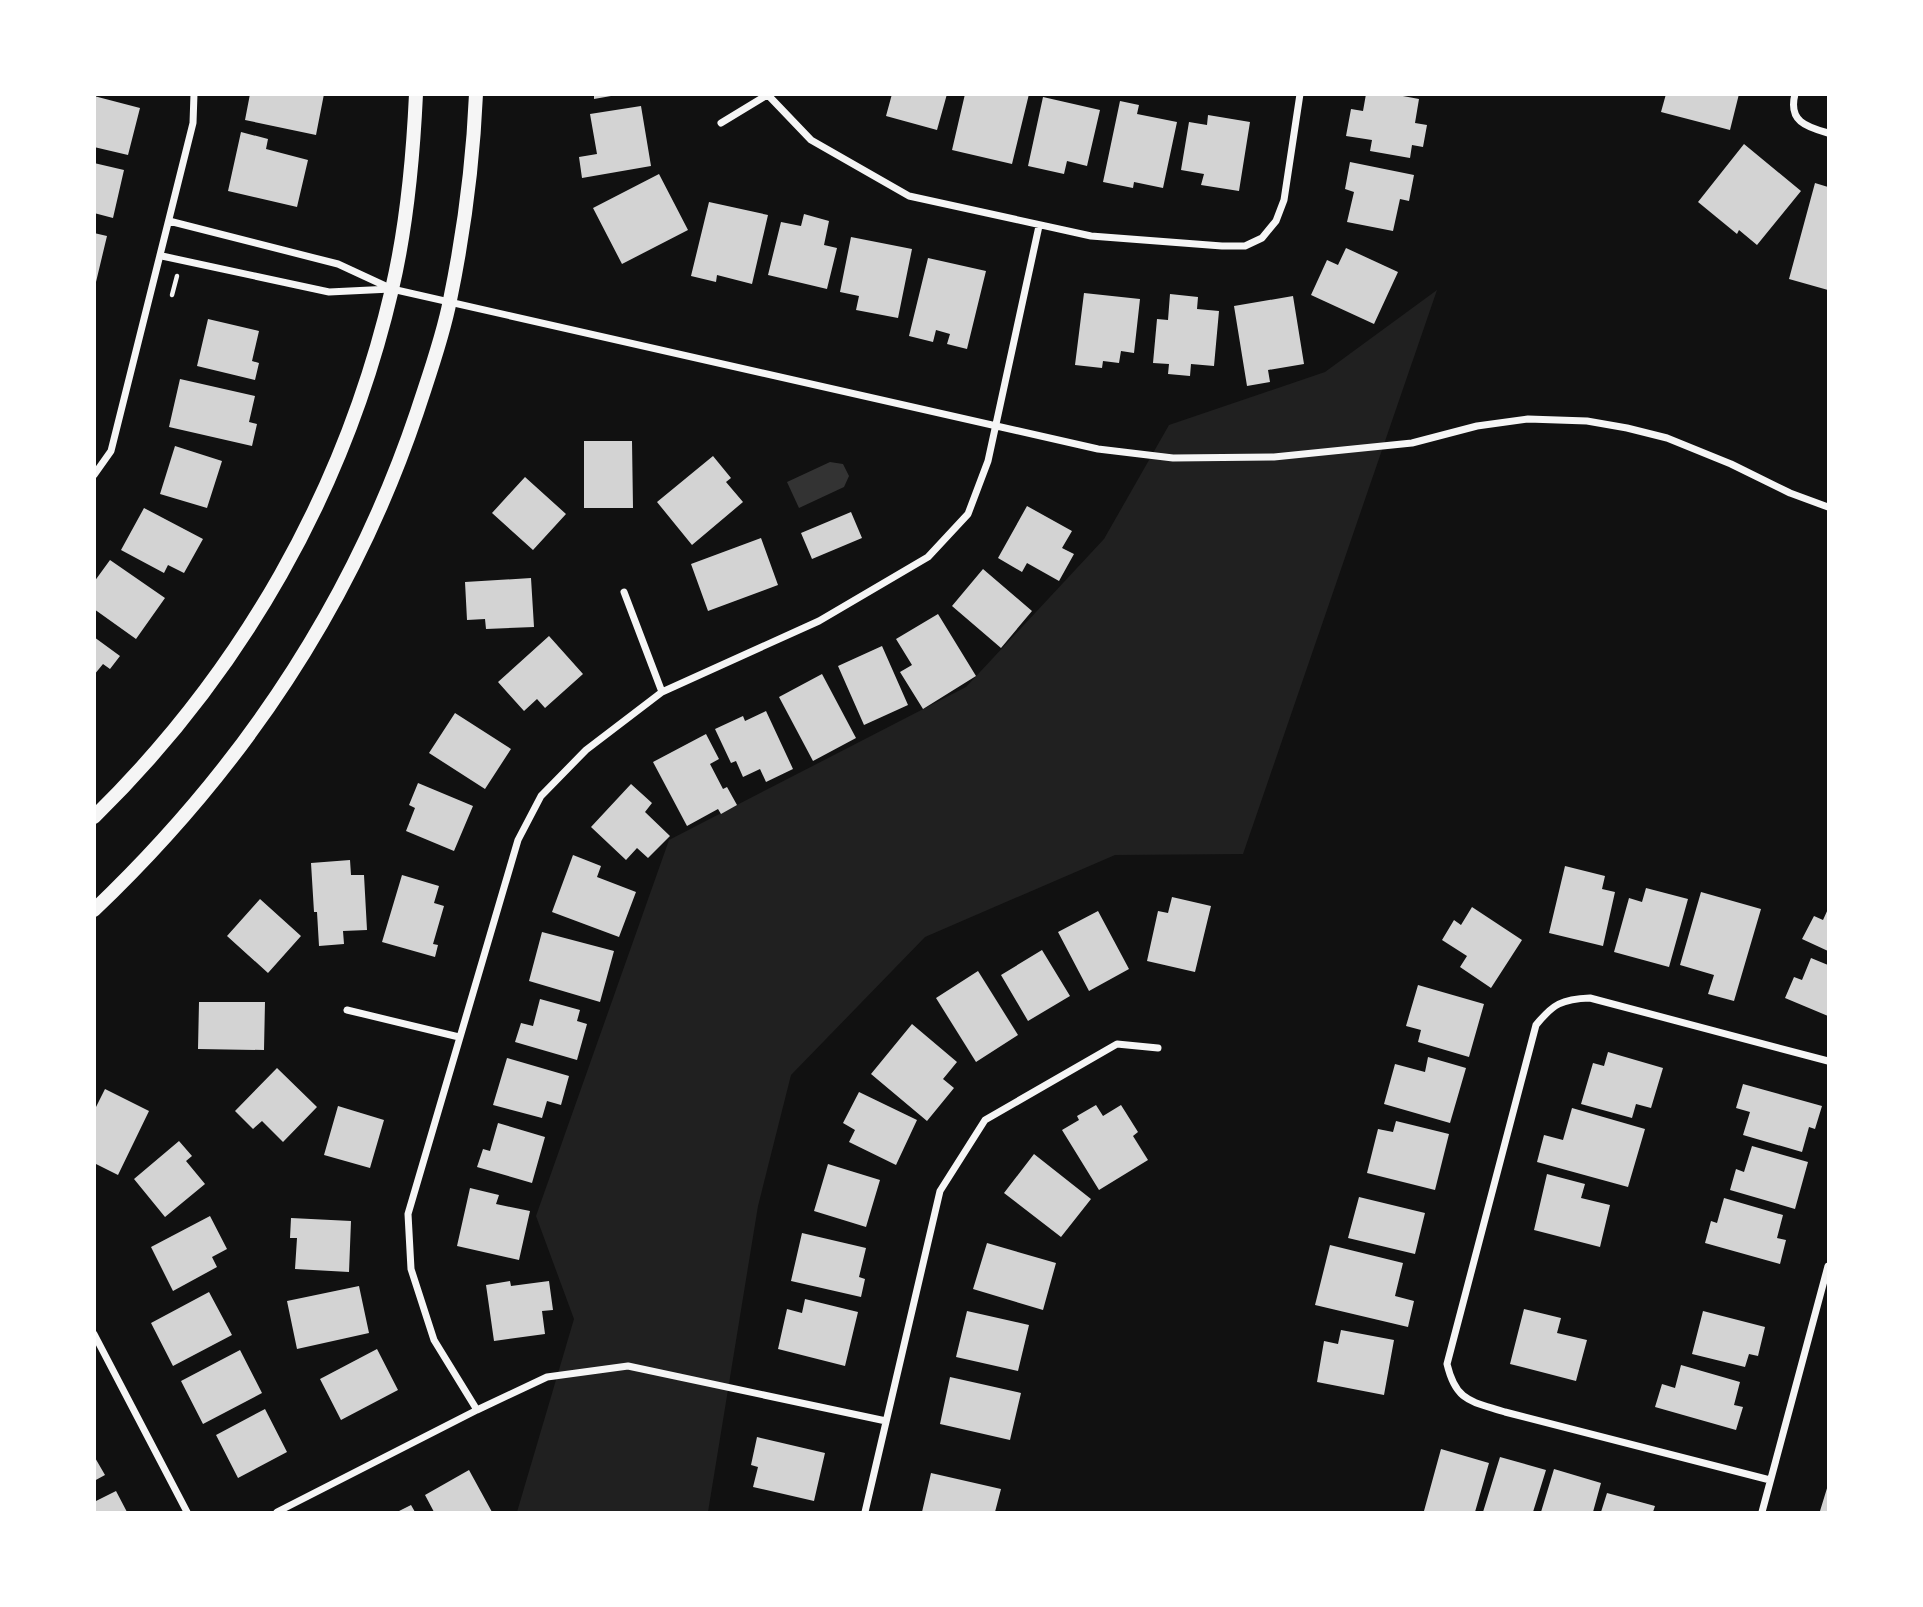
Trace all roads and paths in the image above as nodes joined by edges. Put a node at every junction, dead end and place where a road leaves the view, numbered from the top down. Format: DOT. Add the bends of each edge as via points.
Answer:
graph roads {
  1 [pos="194,94"];
  2 [pos="416,94"];
  3 [pos="476,94"];
  4 [pos="1300,94"];
  5 [pos="1795,94"];
  6 [pos="767,95"];
  7 [pos="721,123"];
  8 [pos="1829,133"];
  9 [pos="169,221"];
  10 [pos="1039,226"];
  11 [pos="162,256"];
  12 [pos="177,276"];
  13 [pos="392,289"];
  14 [pos="172,295"];
  15 [pos="450,302"];
  16 [pos="995,427"];
  17 [pos="94,475"];
  18 [pos="1829,507"];
  19 [pos="624,592"];
  20 [pos="662,692"];
  21 [pos="94,817"];
  22 [pos="94,909"];
  23 [pos="347,1010"];
  24 [pos="459,1037"];
  25 [pos="1158,1048"];
  26 [pos="1829,1061"];
  27 [pos="1829,1266"];
  28 [pos="94,1334"];
  29 [pos="477,1410"];
  30 [pos="886,1421"];
  31 [pos="1770,1480"];
  32 [pos="187,1513"];
  33 [pos="277,1513"];
  34 [pos="865,1513"];
  35 [pos="1762,1513"];
  1 -- 9 [label="street" via="193,123"];
  2 -- 13 [label="main road" via="405,216"];
  3 -- 15 [label="main road" via="464,225"];
  4 -- 10 [label="street" via="1284,200 1276,221 1262,238 1245,246 1222,246 1091,236"];
  5 -- 8 [label="street" via="1796,118"];
  6 -- 7 [label="street"];
  6 -- 10 [label="street" via="811,140 909,196"];
  9 -- 11 [label="street"];
  9 -- 13 [label="street" via="338,264"];
  10 -- 16 [label="street"];
  11 -- 13 [label="street" via="329,292"];
  11 -- 17 [label="street" via="111,451"];
  12 -- 14 [label="path"];
  13 -- 15 [label="street"];
  13 -- 21 [label="main road" via="348,431 293,555 258,615 176,728"];
  15 -- 16 [label="street"];
  15 -- 22 [label="main road" via="404,452 346,582 309,648 193,808"];
  16 -- 18 [label="street" via="1098,449 1173,458 1274,457 1412,443 1528,419 1587,421 1667,438"];
  16 -- 20 [label="street" via="968,514 928,557 819,621"];
  19 -- 20 [label="street"];
  20 -- 24 [label="street" via="586,750 541,796 518,840"];
  23 -- 24 [label="street"];
  24 -- 29 [label="street" via="408,1214 411,1269 434,1340"];
  25 -- 30 [label="street" via="1116,1044 985,1120 940,1191"];
  26 -- 31 [label="street" via="1590,998 1569,998 1549,1009 1536,1025 1447,1364 1452,1384 1468,1400"];
  27 -- 31 [label="street"];
  28 -- 32 [label="street"];
  29 -- 30 [label="street" via="547,1377 628,1366"];
  29 -- 33 [label="street"];
  30 -- 34 [label="street"];
  31 -- 35 [label="street"];
}
